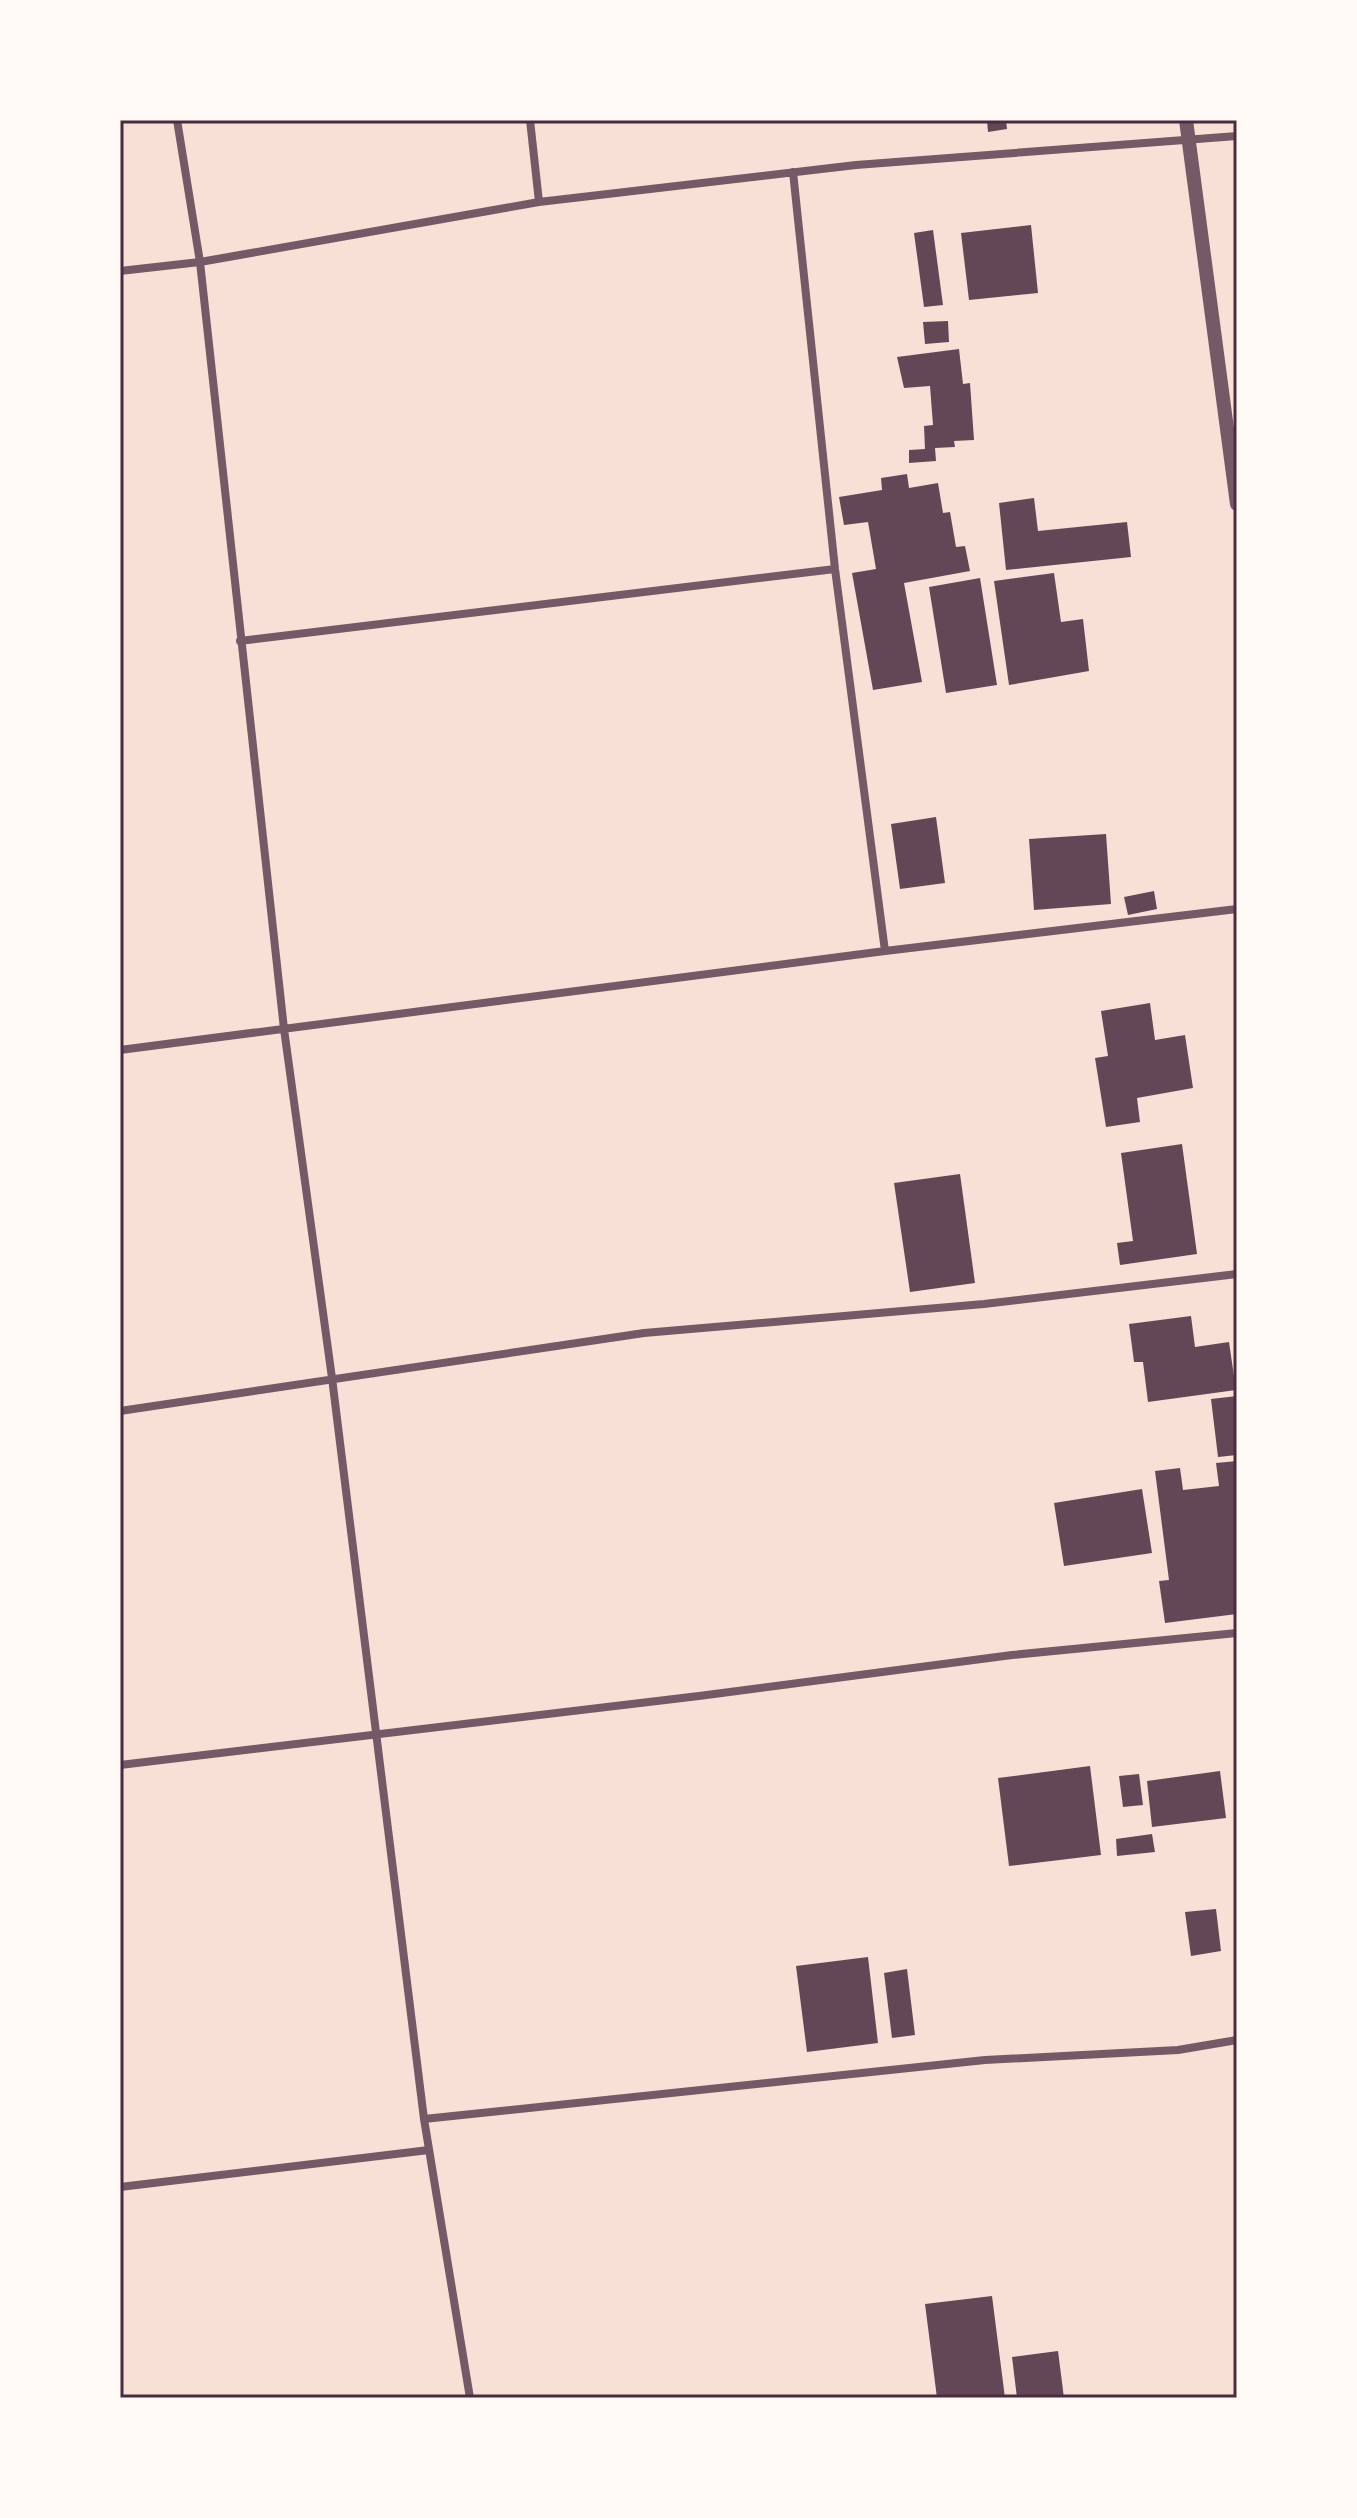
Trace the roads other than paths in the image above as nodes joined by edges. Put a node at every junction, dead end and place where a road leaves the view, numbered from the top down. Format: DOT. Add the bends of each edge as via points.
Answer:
graph roads {
  1 [pos="177,120"];
  2 [pos="530,120"];
  3 [pos="1186,120"];
  4 [pos="1237,136"];
  5 [pos="1189,141"];
  6 [pos="793,172"];
  7 [pos="539,202"];
  8 [pos="200,262"];
  9 [pos="120,271"];
  10 [pos="1237,504"];
  11 [pos="835,569"];
  12 [pos="240,641"];
  13 [pos="1237,909"];
  14 [pos="885,951"];
  15 [pos="284,1029"];
  16 [pos="120,1050"];
  17 [pos="1237,1274"];
  18 [pos="332,1378"];
  19 [pos="120,1411"];
  20 [pos="1237,1633"];
  21 [pos="377,1735"];
  22 [pos="120,1765"];
  23 [pos="1237,2040"];
  24 [pos="424,2119"];
  25 [pos="429,2150"];
  26 [pos="120,2187"];
  27 [pos="470,2398"];
  1 -- 8 [label="street"];
  2 -- 7 [label="street"];
  3 -- 5 [label="street"];
  4 -- 5 [label="street"];
  5 -- 6 [label="street"];
  5 -- 10 [label="street"];
  6 -- 7 [label="street"];
  6 -- 11 [label="street"];
  7 -- 8 [label="street"];
  8 -- 9 [label="street"];
  8 -- 12 [label="street"];
  11 -- 12 [label="street"];
  11 -- 14 [label="street"];
  12 -- 15 [label="street"];
  13 -- 14 [label="street"];
  14 -- 15 [label="street"];
  15 -- 16 [label="street"];
  15 -- 18 [label="street"];
  17 -- 18 [label="street" via="984,1304 644,1333"];
  18 -- 19 [label="street"];
  18 -- 21 [label="street"];
  20 -- 21 [label="street" via="1012,1655"];
  21 -- 22 [label="street"];
  21 -- 24 [label="street"];
  23 -- 24 [label="street" via="1178,2050 985,2060"];
  24 -- 25 [label="street"];
  25 -- 26 [label="street"];
  25 -- 27 [label="street"];
}
